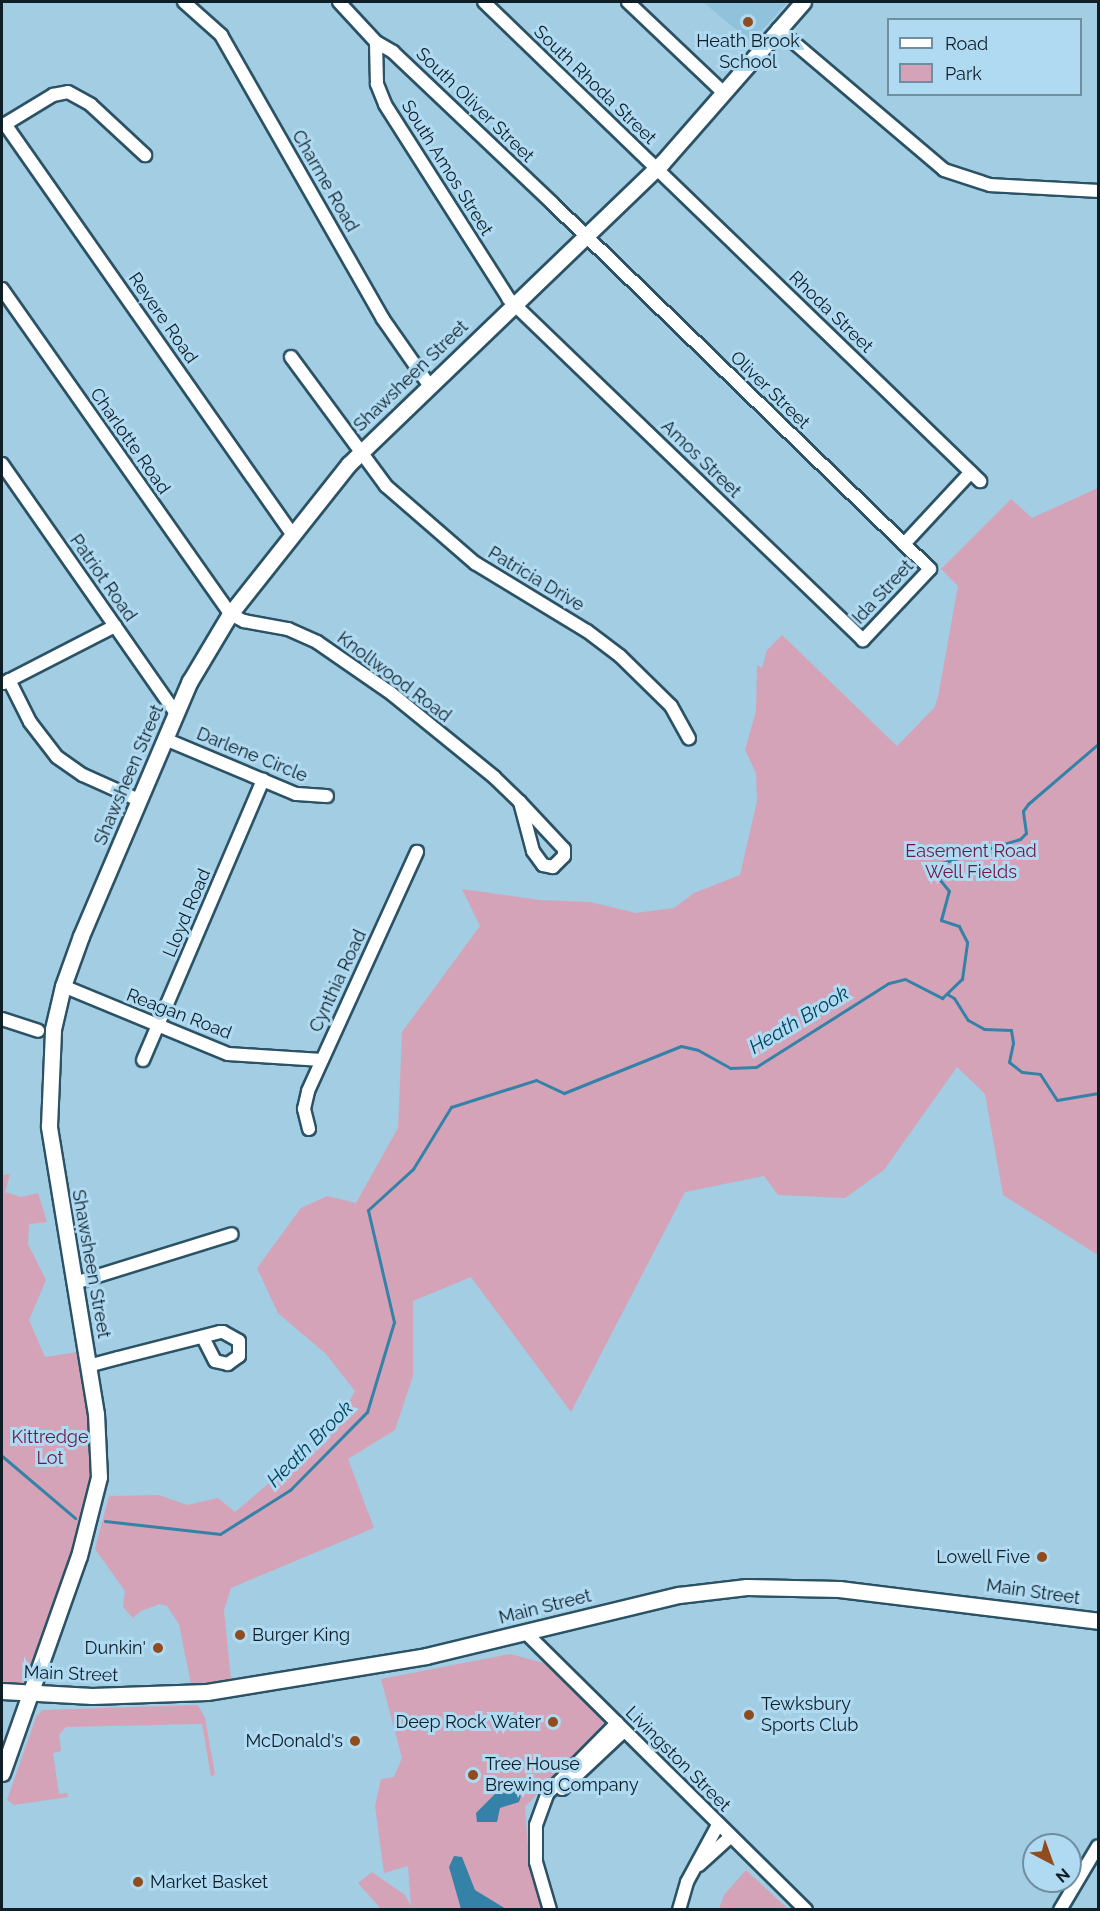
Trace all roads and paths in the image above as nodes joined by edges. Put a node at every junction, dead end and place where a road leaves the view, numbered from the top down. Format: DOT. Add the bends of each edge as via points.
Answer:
graph roads {
  1 [pos="184,2"];
  2 [pos="339,2"];
  3 [pos="484,2"];
  4 [pos="628,2"];
  5 [pos="803,2"];
  6 [pos="778,29"];
  7 [pos="376,42"];
  8 [pos="723,93"];
  9 [pos="3,125"];
  10 [pos="145,155"];
  11 [pos="656,169"];
  12 [pos="1098,190"];
  13 [pos="586,238"];
  14 [pos="2,289"];
  15 [pos="513,303"];
  16 [pos="291,357"];
  17 [pos="429,385"];
  18 [pos="359,454"];
  19 [pos="2,464"];
  20 [pos="291,533"];
  21 [pos="904,544"];
  22 [pos="930,569"];
  23 [pos="230,614"];
  24 [pos="115,626"];
  25 [pos="863,640"];
  26 [pos="5,682"];
  27 [pos="176,713"];
  28 [pos="689,738"];
  29 [pos="165,739"];
  30 [pos="263,780"];
  31 [pos="327,796"];
  32 [pos="139,800"];
  33 [pos="520,802"];
  34 [pos="417,852"];
  35 [pos="63,986"];
  36 [pos="2,1019"];
  37 [pos="158,1026"];
  38 [pos="38,1031"];
  39 [pos="143,1060"];
  40 [pos="322,1060"];
  41 [pos="309,1129"];
  42 [pos="232,1234"];
  43 [pos="75,1283"];
  44 [pos="203,1337"];
  45 [pos="88,1366"];
  46 [pos="1098,1621"];
  47 [pos="526,1633"];
  48 [pos="2,1691"];
  49 [pos="32,1693"];
  50 [pos="621,1727"];
  51 [pos="2,1773"];
  52 [pos="718,1825"];
  53 [pos="730,1837"];
  54 [pos="1098,1846"];
  55 [pos="695,1868"];
  56 [pos="550,1910"];
  57 [pos="679,1910"];
  58 [pos="806,1910"];
  59 [pos="1060,1910"];
  1 -- 17 [label="street, Charme Road" via="221,35 383,319"];
  2 -- 7 [label="street, South Oliver Street"];
  3 -- 11 [label="street, South Rhoda Street"];
  4 -- 8 [label="street"];
  5 -- 6 [label="main road, Shawsheen Street"];
  6 -- 8 [label="main road, Shawsheen Street"];
  6 -- 12 [label="street" via="944,170 990,184"];
  7 -- 13 [label="street, South Oliver Street" via="393,52"];
  7 -- 15 [label="street, South Amos Street" via="377,84 385,104"];
  8 -- 11 [label="main road, Shawsheen Street"];
  9 -- 10 [label="street" via="53,95 68,92 91,105"];
  9 -- 20 [label="street, Revere Road"];
  11 -- 13 [label="main road, Shawsheen Street"];
  11 -- 21 [label="street, Rhoda Street" via="975,476"];
  13 -- 15 [label="main road, Shawsheen Street"];
  13 -- 21 [label="street, Oliver Street"];
  14 -- 23 [label="street, Charlotte Road"];
  15 -- 17 [label="main road, Shawsheen Street"];
  15 -- 25 [label="street, Amos Street"];
  16 -- 18 [label="street, Patricia Drive"];
  17 -- 18 [label="main road, Shawsheen Street"];
  18 -- 20 [label="main road, Shawsheen Street"];
  18 -- 28 [label="street, Patricia Drive" via="386,486 456,549 620,656 671,706"];
  19 -- 24 [label="street, Patriot Road"];
  20 -- 23 [label="main road, Shawsheen Street"];
  21 -- 22 [label="street, Oliver Street"];
  22 -- 25 [label="street, Ida Street"];
  23 -- 27 [label="main road, Shawsheen Street" via="204,654"];
  23 -- 33 [label="street, Knollwood Road" via="244,621 288,629 337,654 392,694"];
  24 -- 26 [label="street"];
  24 -- 27 [label="street, Patriot Road"];
  26 -- 32 [label="street" via="57,757 83,775"];
  27 -- 29 [label="main road, Shawsheen Street"];
  29 -- 30 [label="street, Darlene Circle"];
  29 -- 32 [label="main road, Shawsheen Street"];
  30 -- 31 [label="street, Darlene Circle" via="304,797"];
  30 -- 37 [label="street, Lloyd Road"];
  32 -- 35 [label="main road, Shawsheen Street"];
  33 -- 33 [label="street, Knollwood Road" via="533,851 543,865 553,867 565,851"];
  34 -- 40 [label="street, Cynthia Road"];
  35 -- 37 [label="street, Reagan Road"];
  35 -- 43 [label="main road, Shawsheen Street" via="49,1060 49,1126"];
  36 -- 38 [label="street"];
  37 -- 39 [label="street, Lloyd Road"];
  37 -- 40 [label="street, Reagan Road" via="228,1054"];
  40 -- 41 [label="street, Cynthia Road" via="305,1100"];
  42 -- 43 [label="street"];
  43 -- 45 [label="main road, Shawsheen Street"];
  44 -- 45 [label="street"];
  45 -- 49 [label="main road, Shawsheen Street" via="98,1428 97,1493"];
  46 -- 47 [label="main road, Main Street" via="874,1592 771,1587 679,1595"];
  47 -- 49 [label="main road, Main Street" via="426,1656 207,1692 137,1696"];
  47 -- 50 [label="street, Livingston Street"];
  48 -- 49 [label="main road, Main Street"];
  49 -- 51 [label="main road, Shawsheen Street"];
  50 -- 52 [label="street, Livingston Street"];
  50 -- 56 [label="street" via="542,1812 535,1832 536,1862"];
  52 -- 53 [label="street, Livingston Street"];
  52 -- 55 [label="street"];
  53 -- 55 [label="street"];
  53 -- 58 [label="street, Livingston Street"];
  54 -- 59 [label="street"];
  55 -- 57 [label="street"];
}
